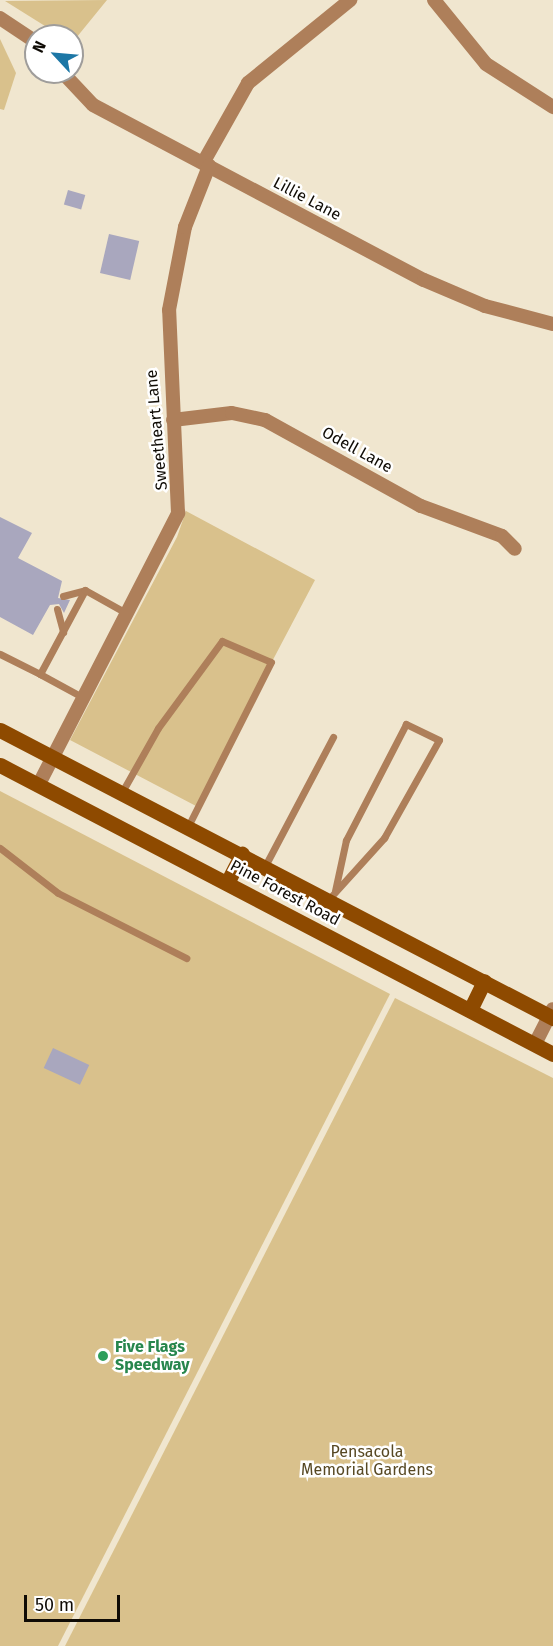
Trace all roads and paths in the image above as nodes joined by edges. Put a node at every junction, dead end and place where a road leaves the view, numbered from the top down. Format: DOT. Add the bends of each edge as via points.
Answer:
graph roads {
  1 [pos="350,0"];
  2 [pos="434,0"];
  3 [pos="0,18"];
  4 [pos="24,34"];
  5 [pos="73,84"];
  6 [pos="553,107"];
  7 [pos="206,165"];
  8 [pos="553,324"];
  9 [pos="173,420"];
  10 [pos="515,549"];
  11 [pos="86,590"];
  12 [pos="63,596"];
  13 [pos="57,609"];
  14 [pos="128,614"];
  15 [pos="63,632"];
  16 [pos="0,654"];
  17 [pos="40,674"];
  18 [pos="81,703"];
  19 [pos="0,730"];
  20 [pos="333,737"];
  21 [pos="53,756"];
  22 [pos="0,765"];
  23 [pos="39,784"];
  24 [pos="122,792"];
  25 [pos="188,826"];
  26 [pos="0,848"];
  27 [pos="242,854"];
  28 [pos="265,866"];
  29 [pos="227,883"];
  30 [pos="332,895"];
  31 [pos="186,958"];
  32 [pos="484,981"];
  33 [pos="470,1010"];
  34 [pos="552,1014"];
  35 [pos="535,1044"];
  36 [pos="553,1054"];
  1 -- 7 [label="street, Sweetheart Lane" via="248,83 227,111"];
  2 -- 6 [label="street" via="499,76"];
  3 -- 4 [label="street"];
  5 -- 7 [label="street, Lillie Lane" via="93,105"];
  7 -- 8 [label="street, Lillie Lane" via="424,280 485,306"];
  7 -- 9 [label="street, Sweetheart Lane" via="185,227 172,290 167,351"];
  9 -- 10 [label="street, Odell Lane" via="232,413 265,420 422,506 502,536"];
  9 -- 14 [label="street, Sweetheart Lane" via="180,465 178,513"];
  11 -- 12 [label="lane"];
  11 -- 14 [label="lane"];
  11 -- 15 [label="lane"];
  13 -- 15 [label="lane"];
  14 -- 18 [label="street, Sweetheart Lane"];
  15 -- 17 [label="lane"];
  16 -- 17 [label="lane"];
  17 -- 18 [label="lane"];
  18 -- 21 [label="street, Sweetheart Lane"];
  19 -- 21 [label="main road, Pine Forest Road"];
  20 -- 28 [label="lane"];
  21 -- 23 [label="street, Sweetheart Lane"];
  21 -- 24 [label="main road, Pine Forest Road"];
  22 -- 23 [label="main road, Pine Forest Road"];
  23 -- 29 [label="main road, Pine Forest Road"];
  24 -- 25 [label="main road, Pine Forest Road"];
  24 -- 25 [label="lane" via="158,728 222,641 272,662"];
  25 -- 27 [label="main road, Pine Forest Road"];
  26 -- 31 [label="lane" via="58,893"];
  27 -- 28 [label="main road, Pine Forest Road"];
  27 -- 29 [label="main road"];
  28 -- 30 [label="main road, Pine Forest Road"];
  29 -- 33 [label="main road, Pine Forest Road"];
  30 -- 30 [label="lane" via="384,838 439,740 406,724 346,840"];
  30 -- 32 [label="main road, Pine Forest Road"];
  32 -- 33 [label="main road"];
  32 -- 34 [label="main road, Pine Forest Road"];
  33 -- 35 [label="main road, Pine Forest Road"];
  34 -- 35 [label="street"];
  35 -- 36 [label="main road, Pine Forest Road"];
}
